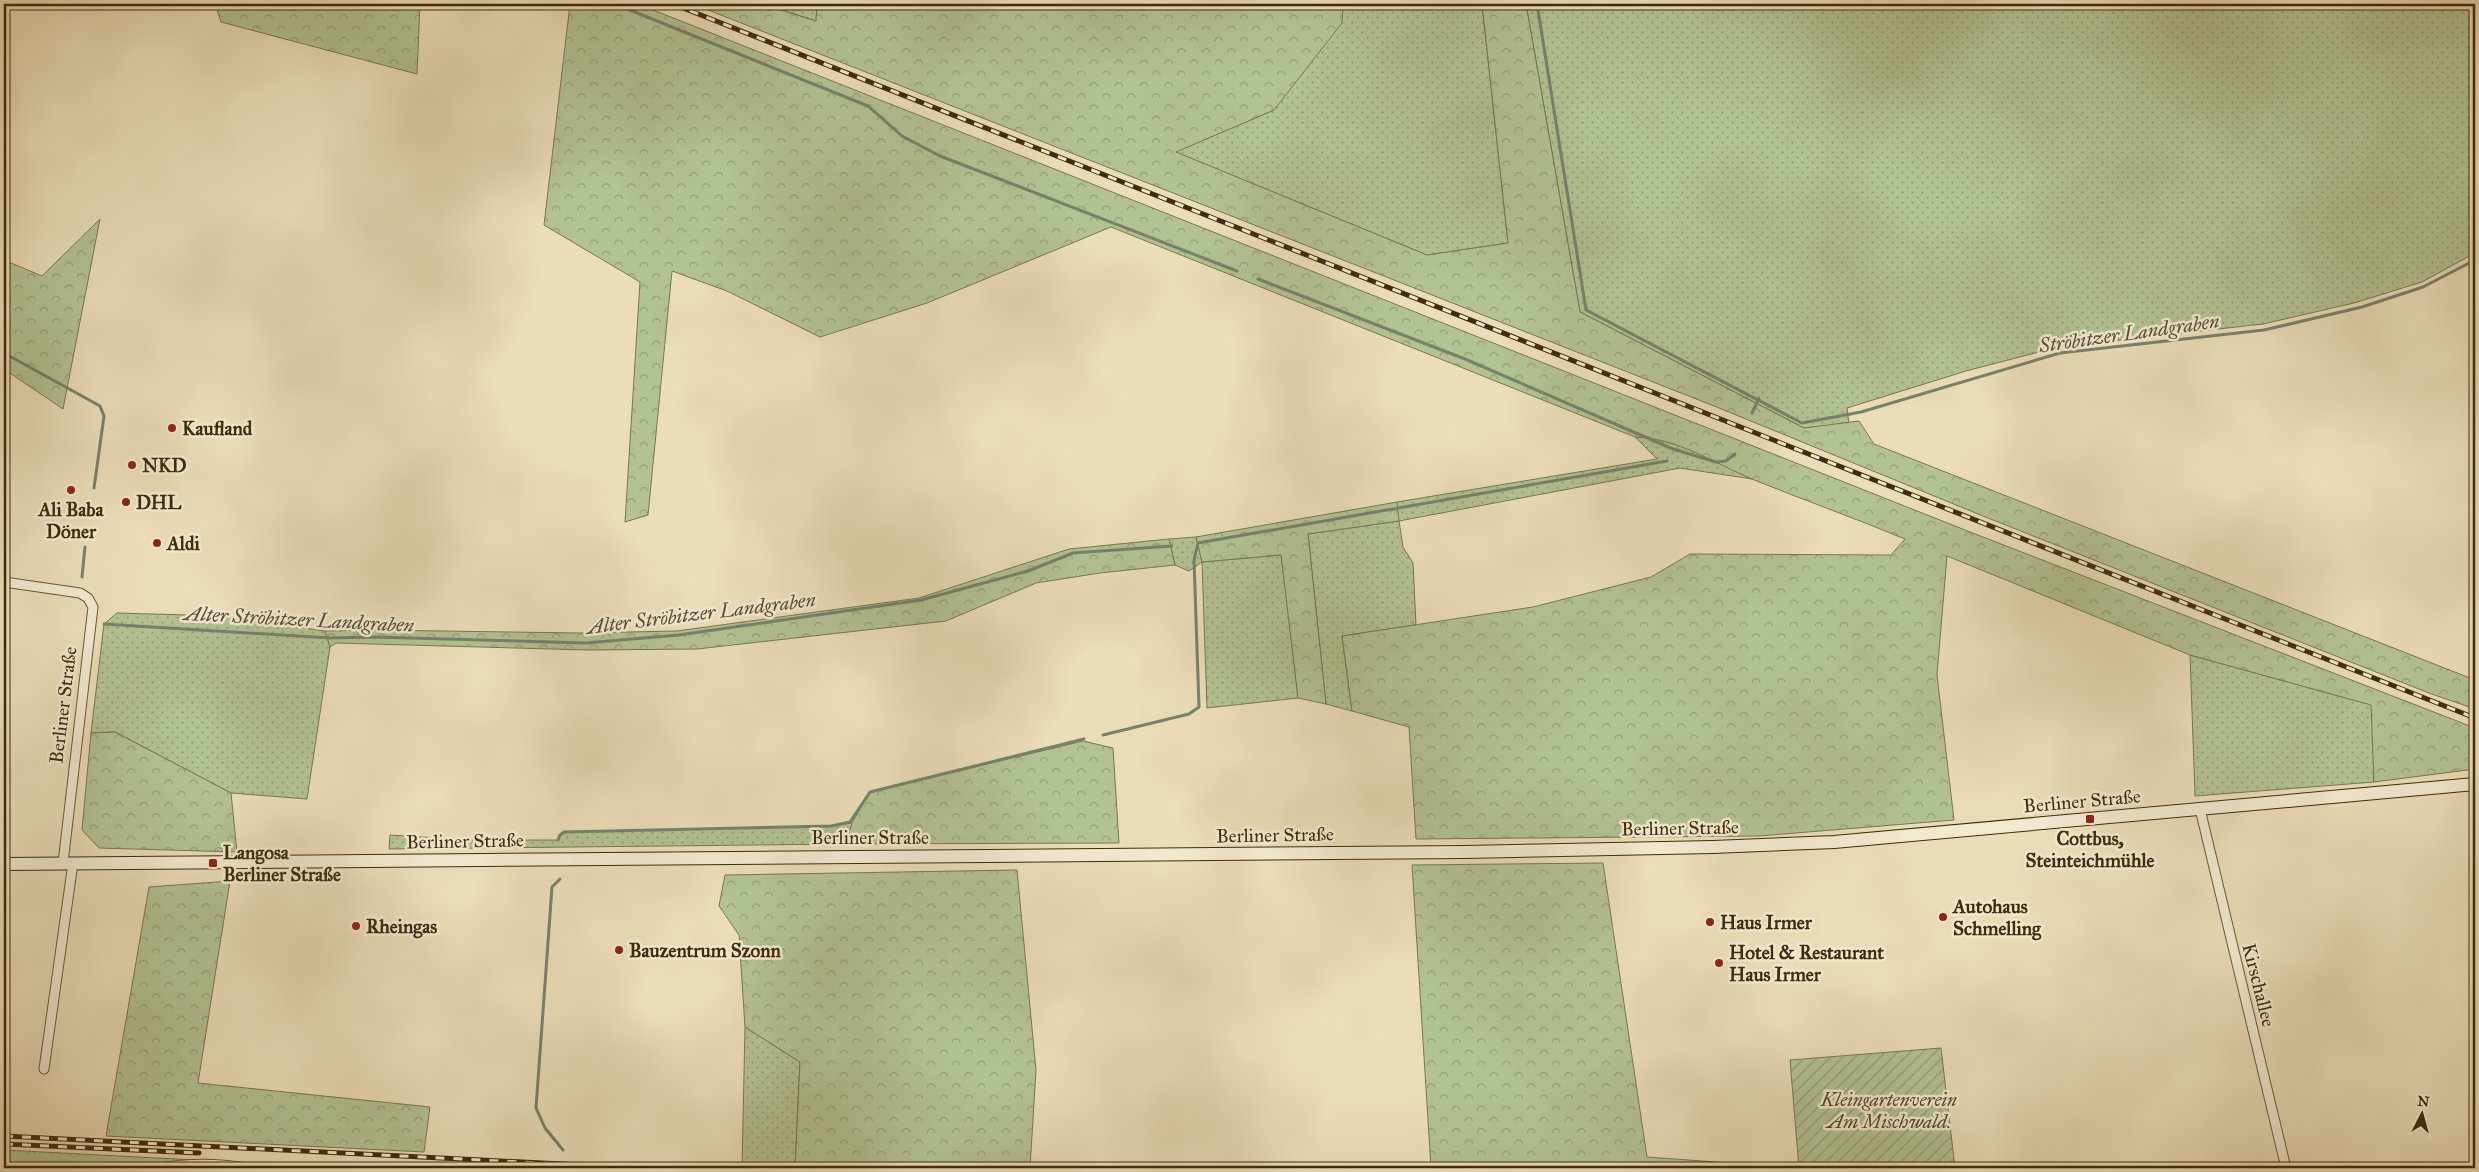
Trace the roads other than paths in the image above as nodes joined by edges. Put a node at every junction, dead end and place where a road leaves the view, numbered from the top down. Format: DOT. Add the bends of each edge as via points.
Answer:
graph roads {
  1 [pos="4,582"];
  2 [pos="2475,784"];
  3 [pos="2200,809"];
  4 [pos="68,863"];
  5 [pos="4,864"];
  6 [pos="44,1069"];
  7 [pos="160,1168"];
  8 [pos="246,1168"];
  9 [pos="2286,1168"];
  1 -- 4 [label="street, Berliner Straße" via="85,595 92,602 94,611 77,733"];
  2 -- 3 [label="main road, Berliner Straße"];
  3 -- 4 [label="main road, Berliner Straße" via="1834,842 1693,847"];
  3 -- 9 [label="street, Kirschallee"];
  4 -- 5 [label="main road, Berliner Straße"];
  4 -- 6 [label="street, Berliner Straße"];
  7 -- 8 [label="street" via="180,1164"];
}
